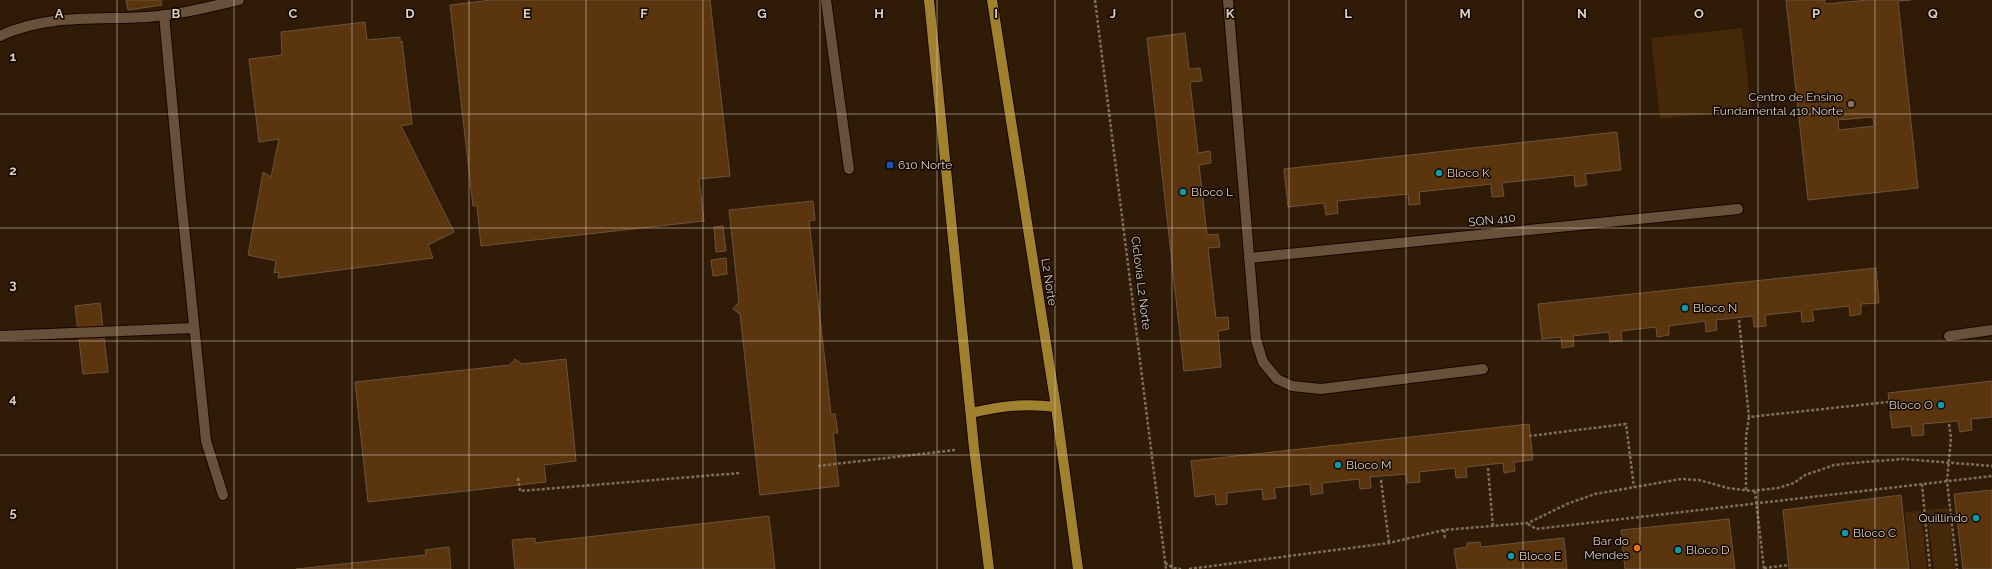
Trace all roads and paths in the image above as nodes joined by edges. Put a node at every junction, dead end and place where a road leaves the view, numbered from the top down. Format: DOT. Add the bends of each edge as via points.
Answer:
graph roads {
  1 [pos="239,0"];
  2 [pos="826,0"];
  3 [pos="929,0"];
  4 [pos="992,0"];
  5 [pos="1095,0"];
  6 [pos="1228,0"];
  7 [pos="164,15"];
  8 [pos="0,36"];
  9 [pos="849,169"];
  10 [pos="1738,209"];
  11 [pos="1249,258"];
  12 [pos="1739,320"];
  13 [pos="194,328"];
  14 [pos="1992,330"];
  15 [pos="0,336"];
  16 [pos="1949,336"];
  17 [pos="1483,369"];
  18 [pos="1888,402"];
  19 [pos="1056,407"];
  20 [pos="971,413"];
  21 [pos="1749,417"];
  22 [pos="1949,424"];
  23 [pos="1529,436"];
  24 [pos="974,448"];
  25 [pos="1950,462"];
  26 [pos="818,466"];
  27 [pos="1992,466"];
  28 [pos="1488,468"];
  29 [pos="740,473"];
  30 [pos="1992,476"];
  31 [pos="518,478"];
  32 [pos="1381,480"];
  33 [pos="1947,481"];
  34 [pos="1922,484"];
  35 [pos="1634,487"];
  36 [pos="1746,490"];
  37 [pos="1755,491"];
  38 [pos="223,495"];
  39 [pos="1757,503"];
  40 [pos="1528,523"];
  41 [pos="1493,527"];
  42 [pos="1444,530"];
  43 [pos="1445,540"];
  44 [pos="1389,543"];
  45 [pos="1165,563"];
  46 [pos="1764,568"];
  47 [pos="989,569"];
  48 [pos="1078,569"];
  49 [pos="1166,569"];
  50 [pos="1181,569"];
  51 [pos="1189,569"];
  52 [pos="1786,569"];
  53 [pos="1930,569"];
  54 [pos="1957,569"];
  1 -- 7 [label="street"];
  2 -- 9 [label="street"];
  3 -- 20 [label="main road"];
  4 -- 19 [label="main road, L2 Norte"];
  5 -- 45 [label="path, Ciclovia L2 Norte"];
  6 -- 11 [label="street"];
  7 -- 8 [label="street" via="55,19"];
  7 -- 13 [label="street"];
  10 -- 11 [label="street, SQN 410"];
  11 -- 17 [label="street" via="1256,340 1263,362 1277,379 1292,386 1321,389"];
  12 -- 21 [label="path"];
  13 -- 15 [label="street"];
  13 -- 38 [label="street" via="206,441"];
  14 -- 16 [label="street"];
  18 -- 21 [label="path"];
  19 -- 20 [label="main road" via="1037,404 1004,405"];
  19 -- 48 [label="main road, L2 Norte"];
  20 -- 24 [label="main road"];
  21 -- 36 [label="path" via="1746,437"];
  22 -- 25 [label="path"];
  23 -- 35 [label="path" via="1626,424"];
  24 -- 26 [label="path"];
  24 -- 47 [label="main road"];
  25 -- 27 [label="path"];
  25 -- 33 [label="path"];
  25 -- 37 [label="path" via="1903,459 1834,465 1805,475 1794,483"];
  28 -- 41 [label="path"];
  29 -- 31 [label="path" via="520,491"];
  30 -- 33 [label="path"];
  32 -- 44 [label="path"];
  33 -- 34 [label="path"];
  33 -- 54 [label="path"];
  34 -- 39 [label="path"];
  34 -- 53 [label="path"];
  35 -- 36 [label="path" via="1681,479"];
  35 -- 40 [label="path" via="1583,498"];
  36 -- 37 [label="path"];
  37 -- 39 [label="path"];
  39 -- 40 [label="path" via="1536,529"];
  39 -- 46 [label="path"];
  40 -- 41 [label="path"];
  41 -- 42 [label="path"];
  42 -- 43 [label="path"];
  42 -- 44 [label="path"];
  44 -- 51 [label="path"];
  45 -- 49 [label="path, Ciclovia L2 Norte"];
  45 -- 50 [label="path"];
  46 -- 52 [label="path" via="1787,565"];
}
